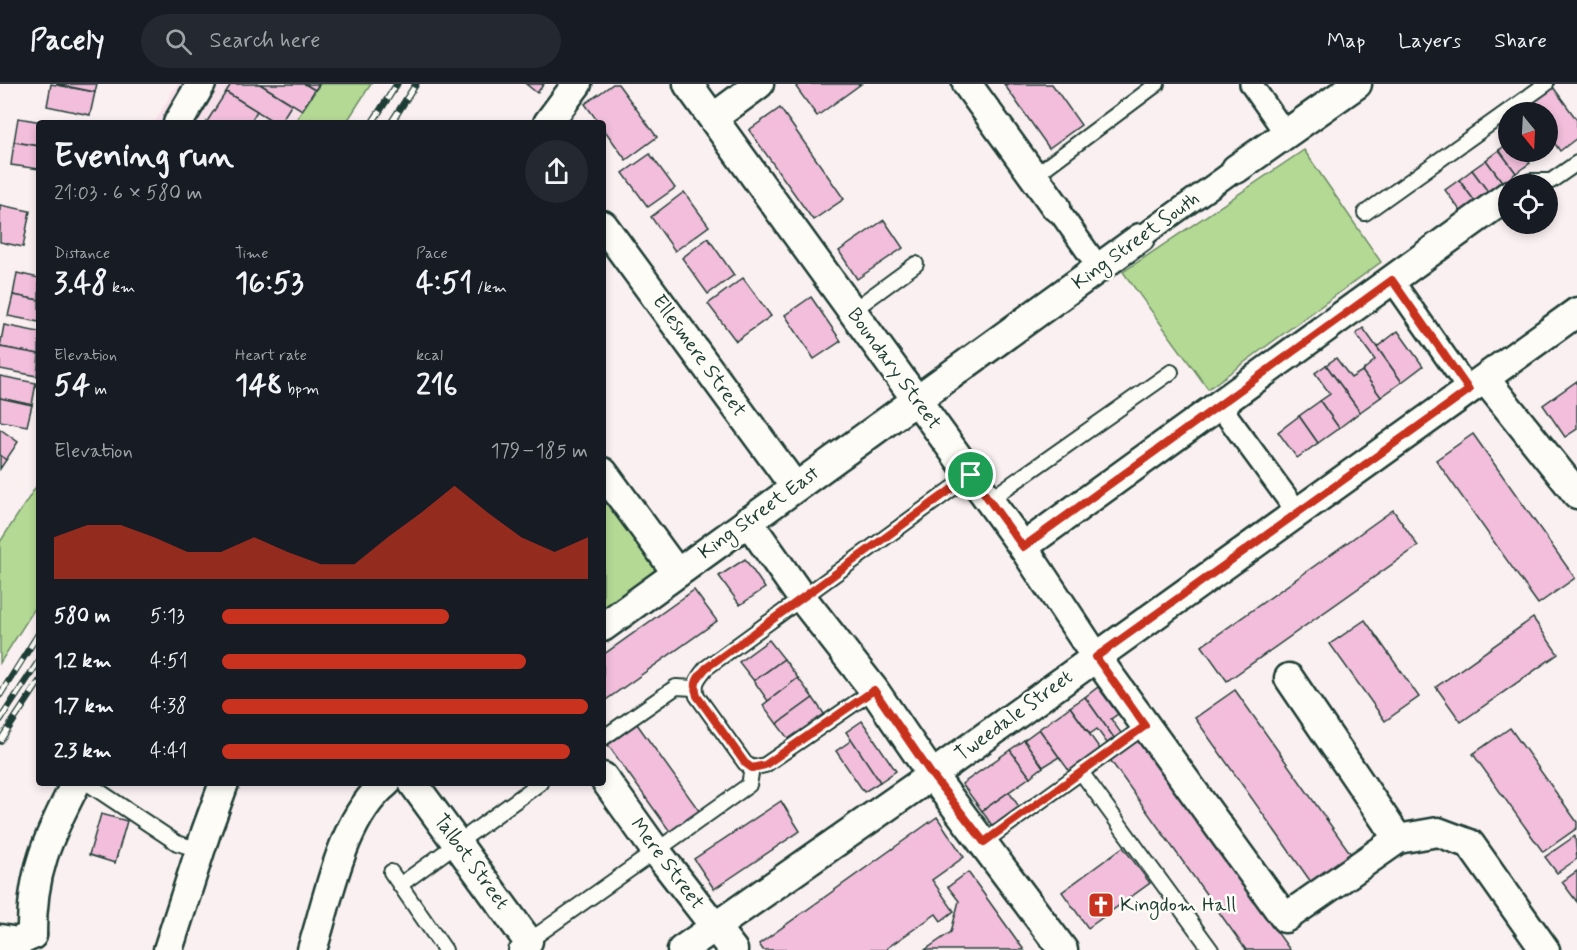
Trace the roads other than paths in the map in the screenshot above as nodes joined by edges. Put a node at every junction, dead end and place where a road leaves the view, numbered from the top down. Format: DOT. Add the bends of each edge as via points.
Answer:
graph roads {
  1 [pos="201,84"];
  2 [pos="577,84"];
  3 [pos="688,84"];
  4 [pos="759,84"];
  5 [pos="967,84"];
  6 [pos="1157,84"];
  7 [pos="1251,84"];
  8 [pos="1357,84"];
  9 [pos="1546,84"];
  10 [pos="712,118"];
  11 [pos="180,120"];
  12 [pos="550,120"];
  13 [pos="1286,134"];
  14 [pos="1577,163"];
  15 [pos="1236,169"];
  16 [pos="1034,176"];
  17 [pos="1558,176"];
  18 [pos="1498,204"];
  19 [pos="1056,207"];
  20 [pos="1365,213"];
  21 [pos="606,229"];
  22 [pos="1140,238"];
  23 [pos="916,264"];
  24 [pos="1099,268"];
  25 [pos="1392,280"];
  26 [pos="852,311"];
  27 [pos="1577,312"];
  28 [pos="1170,372"];
  29 [pos="1477,385"];
  30 [pos="916,399"];
  31 [pos="1219,405"];
  32 [pos="971,475"];
  33 [pos="606,476"];
  34 [pos="795,487"];
  35 [pos="1577,494"];
  36 [pos="989,500"];
  37 [pos="1298,513"];
  38 [pos="748,521"];
  39 [pos="1023,547"];
  40 [pos="676,573"];
  41 [pos="802,598"];
  42 [pos="606,625"];
  43 [pos="1096,657"];
  44 [pos="1288,678"];
  45 [pos="694,688"];
  46 [pos="874,690"];
  47 [pos="1145,726"];
  48 [pos="606,736"];
  49 [pos="752,768"];
  50 [pos="1081,772"];
  51 [pos="932,775"];
  52 [pos="606,781"];
  53 [pos="75,786"];
  54 [pos="92,786"];
  55 [pos="223,786"];
  56 [pos="382,786"];
  57 [pos="415,786"];
  58 [pos="536,786"];
  59 [pos="1398,839"];
  60 [pos="984,842"];
  61 [pos="457,843"];
  62 [pos="200,850"];
  63 [pos="656,851"];
  64 [pos="391,872"];
  65 [pos="400,885"];
  66 [pos="716,927"];
  67 [pos="0,939"];
  68 [pos="40,942"];
  69 [pos="522,946"];
  70 [pos="168,950"];
  71 [pos="312,950"];
  72 [pos="445,950"];
  73 [pos="682,950"];
  74 [pos="733,950"];
  75 [pos="1063,950"];
  76 [pos="1211,950"];
  77 [pos="1545,950"];
  1 -- 11 [label="street"];
  2 -- 12 [label="street"];
  3 -- 10 [label="street, Boundary Street"];
  4 -- 10 [label="street"];
  5 -- 16 [label="street"];
  6 -- 16 [label="lane"];
  7 -- 13 [label="street"];
  8 -- 13 [label="street, King Street South"];
  9 -- 20 [label="lane"];
  10 -- 26 [label="street, Boundary Street"];
  13 -- 15 [label="street, King Street South"];
  14 -- 17 [label="lane"];
  15 -- 22 [label="street, King Street South"];
  16 -- 19 [label="street"];
  18 -- 25 [label="street"];
  19 -- 24 [label="street"];
  21 -- 34 [label="street, Ellesmere Street"];
  22 -- 24 [label="street, King Street South"];
  23 -- 26 [label="lane"];
  24 -- 30 [label="street, King Street South"];
  25 -- 29 [label="street"];
  25 -- 31 [label="street"];
  26 -- 30 [label="street, Boundary Street"];
  27 -- 29 [label="street, Tweedale Street"];
  28 -- 36 [label="lane"];
  29 -- 35 [label="street"];
  29 -- 37 [label="street, Tweedale Street"];
  30 -- 32 [label="street, Boundary Street"];
  30 -- 34 [label="street, King Street East"];
  31 -- 37 [label="street"];
  31 -- 39 [label="street"];
  32 -- 36 [label="street, Boundary Street"];
  32 -- 41 [label="lane"];
  33 -- 40 [label="street"];
  34 -- 38 [label="street, King Street East"];
  36 -- 39 [label="street, Boundary Street"];
  37 -- 43 [label="street, Tweedale Street"];
  38 -- 40 [label="street, King Street East"];
  38 -- 41 [label="street"];
  39 -- 43 [label="street, Boundary Street"];
  40 -- 42 [label="street, King Street East"];
  41 -- 45 [label="lane" via="706,668"];
  41 -- 46 [label="street"];
  43 -- 47 [label="street, Boundary Street"];
  43 -- 51 [label="street, Tweedale Street"];
  44 -- 59 [label="street"];
  45 -- 48 [label="lane" via="676,687"];
  45 -- 49 [label="lane"];
  46 -- 49 [label="lane" via="765,765"];
  46 -- 51 [label="street"];
  47 -- 50 [label="lane"];
  47 -- 59 [label="street, Boundary Street" via="1285,918"];
  49 -- 63 [label="lane" via="749,785"];
  50 -- 60 [label="lane"];
  50 -- 76 [label="lane"];
  51 -- 60 [label="street"];
  51 -- 66 [label="street, Tweedale Street"];
  52 -- 63 [label="street, Mere Street"];
  53 -- 68 [label="street" via="38,866 32,900"];
  54 -- 62 [label="lane" via="177,843"];
  55 -- 62 [label="street"];
  56 -- 71 [label="street" via="370,796 352,824"];
  57 -- 61 [label="street, Talbot Street"];
  58 -- 61 [label="lane"];
  59 -- 77 [label="street" via="1438,832 1470,844"];
  60 -- 75 [label="street"];
  61 -- 65 [label="lane"];
  61 -- 69 [label="street, Talbot Street"];
  62 -- 70 [label="street"];
  63 -- 66 [label="street, Mere Street"];
  63 -- 69 [label="lane"];
  64 -- 65 [label="lane"];
  65 -- 72 [label="lane"];
  66 -- 73 [label="street, Tweedale Street"];
  66 -- 74 [label="street, Mere Street"];
  67 -- 68 [label="street"];
}
